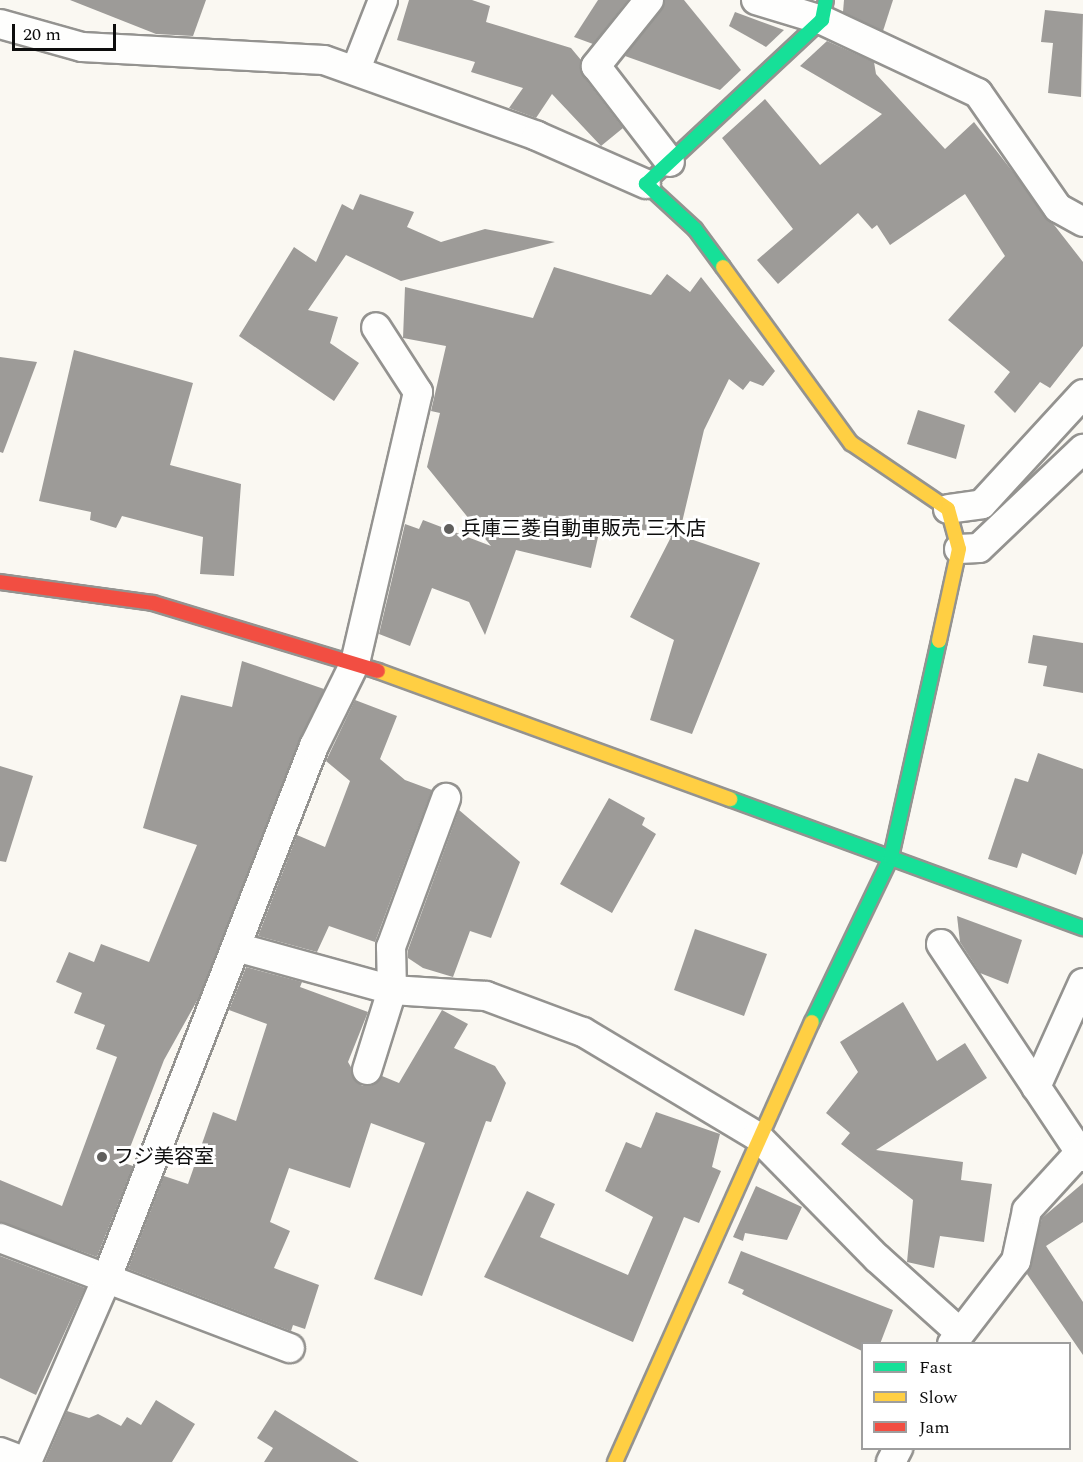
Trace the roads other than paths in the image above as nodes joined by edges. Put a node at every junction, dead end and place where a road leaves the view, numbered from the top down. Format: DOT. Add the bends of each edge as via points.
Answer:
graph roads {
  1 [pos="384,0"];
  2 [pos="649,0"];
  3 [pos="756,0"];
  4 [pos="824,10"];
  5 [pos="0,24"];
  6 [pos="356,69"];
  7 [pos="670,162"];
  8 [pos="646,184"];
  9 [pos="1083,222"];
  10 [pos="376,327"];
  11 [pos="1083,394"];
  12 [pos="1083,449"];
  13 [pos="948,509"];
  14 [pos="959,549"];
  15 [pos="0,582"];
  16 [pos="355,663"];
  17 [pos="446,798"];
  18 [pos="891,857"];
  19 [pos="1083,928"];
  20 [pos="941,944"];
  21 [pos="236,947"];
  22 [pos="1083,982"];
  23 [pos="392,990"];
  24 [pos="368,1070"];
  25 [pos="1036,1087"];
  26 [pos="757,1136"];
  27 [pos="1081,1155"];
  28 [pos="0,1238"];
  29 [pos="106,1280"];
  30 [pos="955,1337"];
  31 [pos="290,1348"];
  32 [pos="0,1452"];
  33 [pos="26,1462"];
  34 [pos="615,1462"];
  1 -- 6 [label="street"];
  2 -- 7 [label="street" via="596,66"];
  3 -- 4 [label="street"];
  4 -- 7 [label="street"];
  4 -- 9 [label="street" via="978,93 1058,208"];
  5 -- 6 [label="street" via="82,47 324,60"];
  6 -- 8 [label="street" via="537,136"];
  7 -- 8 [label="street"];
  8 -- 13 [label="street" via="695,229 851,443"];
  10 -- 16 [label="street" via="418,392"];
  11 -- 13 [label="street" via="982,504"];
  12 -- 14 [label="street" via="979,548"];
  13 -- 14 [label="street"];
  14 -- 18 [label="street"];
  15 -- 16 [label="street" via="153,603"];
  16 -- 18 [label="street"];
  16 -- 21 [label="street" via="314,746"];
  17 -- 23 [label="street" via="391,947"];
  18 -- 19 [label="street"];
  18 -- 26 [label="street"];
  20 -- 25 [label="street"];
  21 -- 23 [label="street"];
  21 -- 29 [label="street"];
  22 -- 25 [label="street"];
  23 -- 24 [label="street"];
  23 -- 26 [label="street" via="486,996 583,1032"];
  25 -- 27 [label="street"];
  26 -- 30 [label="street"];
  26 -- 34 [label="street"];
  27 -- 30 [label="street" via="1027,1210 1016,1261"];
  28 -- 29 [label="street"];
  29 -- 31 [label="street"];
  29 -- 33 [label="street"];
  32 -- 33 [label="street"];
}
